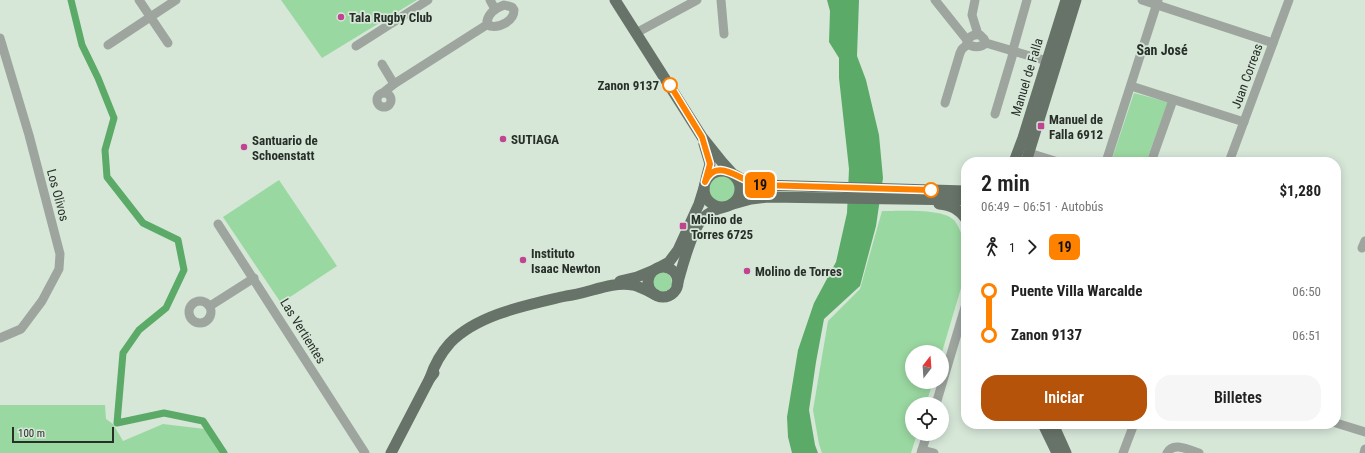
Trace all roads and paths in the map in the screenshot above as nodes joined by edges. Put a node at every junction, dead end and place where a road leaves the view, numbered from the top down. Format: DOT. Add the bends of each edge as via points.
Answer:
graph roads {
  1 [pos="139,0"];
  2 [pos="176,0"];
  3 [pos="428,0"];
  4 [pos="490,0"];
  5 [pos="615,0"];
  6 [pos="697,0"];
  7 [pos="721,0"];
  8 [pos="935,0"];
  9 [pos="975,0"];
  10 [pos="1027,0"];
  11 [pos="1066,0"];
  12 [pos="1076,0"];
  13 [pos="1142,0"];
  14 [pos="1289,0"];
  15 [pos="1157,2"];
  16 [pos="495,9"];
  17 [pos="151,16"];
  18 [pos="488,24"];
  19 [pos="636,33"];
  20 [pos="724,34"];
  21 [pos="977,34"];
  22 [pos="0,38"];
  23 [pos="967,42"];
  24 [pos="168,43"];
  25 [pos="986,43"];
  26 [pos="1273,43"];
  27 [pos="108,45"];
  28 [pos="356,46"];
  29 [pos="1012,52"];
  30 [pos="1047,61"];
  31 [pos="382,64"];
  32 [pos="394,84"];
  33 [pos="1131,86"];
  34 [pos="384,92"];
  35 [pos="1173,100"];
  36 [pos="945,103"];
  37 [pos="995,114"];
  38 [pos="1244,122"];
  39 [pos="702,137"];
  40 [pos="1016,157"];
  41 [pos="1027,157"];
  42 [pos="1108,157"];
  43 [pos="1153,157"];
  44 [pos="1233,157"];
  45 [pos="734,174"];
  46 [pos="705,185"];
  47 [pos="961,191"];
  48 [pos="813,192"];
  49 [pos="898,196"];
  50 [pos="961,200"];
  51 [pos="729,205"];
  52 [pos="961,213"];
  53 [pos="218,224"];
  54 [pos="656,269"];
  55 [pos="254,278"];
  56 [pos="677,285"];
  57 [pos="656,295"];
  58 [pos="566,296"];
  59 [pos="210,306"];
  60 [pos="961,321"];
  61 [pos="0,338"];
  62 [pos="938,397"];
  63 [pos="1341,425"];
  64 [pos="1046,429"];
  65 [pos="1055,429"];
  66 [pos="1132,429"];
  67 [pos="1365,432"];
  68 [pos="925,441"];
  69 [pos="1365,449"];
  70 [pos="921,451"];
  71 [pos="1167,452"];
  72 [pos="365,453"];
  73 [pos="391,453"];
  74 [pos="934,453"];
  75 [pos="1057,453"];
  76 [pos="1066,453"];
  77 [pos="1123,453"];
  78 [pos="1199,453"];
  79 [pos="1364,453"];
  1 -- 17 [label="street"];
  2 -- 17 [label="street"];
  3 -- 28 [label="street"];
  4 -- 16 [label="street"];
  5 -- 19 [label="main road"];
  6 -- 19 [label="street"];
  7 -- 20 [label="street"];
  8 -- 23 [label="street"];
  9 -- 21 [label="street" via="972,15"];
  10 -- 29 [label="street"];
  11 -- 30 [label="main road, Manuel de Falla"];
  12 -- 41 [label="main road, Manuel de Falla"];
  13 -- 15 [label="street"];
  14 -- 26 [label="street, Juan Correas"];
  15 -- 26 [label="street"];
  15 -- 33 [label="street"];
  16 -- 18 [label="street" via="488,17"];
  16 -- 18 [label="street" via="509,5 514,13 510,20 498,26"];
  17 -- 24 [label="street"];
  17 -- 27 [label="street"];
  18 -- 32 [label="street"];
  19 -- 39 [label="main road"];
  21 -- 23 [label="street"];
  21 -- 25 [label="street" via="982,36"];
  22 -- 61 [label="street, Los Olivos" via="60,254 59,269 42,301 21,329"];
  23 -- 25 [label="street" via="972,47"];
  23 -- 36 [label="street" via="960,53"];
  25 -- 29 [label="street"];
  26 -- 38 [label="street, Juan Correas"];
  29 -- 30 [label="street"];
  29 -- 37 [label="street"];
  30 -- 40 [label="main road, Manuel de Falla"];
  31 -- 32 [label="street"];
  32 -- 34 [label="street"];
  33 -- 35 [label="street"];
  33 -- 42 [label="street"];
  35 -- 38 [label="street"];
  35 -- 43 [label="street"];
  38 -- 44 [label="street, Juan Correas"];
  39 -- 45 [label="main road"];
  39 -- 46 [label="main road" via="710,164"];
  45 -- 46 [label="main road" via="717,171 711,174"];
  45 -- 48 [label="main road" via="757,185"];
  45 -- 51 [label="main road" via="741,189 739,197"];
  46 -- 51 [label="main road" via="705,196 710,203 717,206"];
  46 -- 54 [label="main road" via="678,250 669,262"];
  47 -- 49 [label="main road"];
  48 -- 49 [label="main road"];
  48 -- 51 [label="main road" via="761,197"];
  49 -- 50 [label="main road"];
  49 -- 52 [label="main road" via="912,203 948,206"];
  51 -- 56 [label="main road" via="711,211 700,222"];
  53 -- 55 [label="street, Las Vertientes"];
  54 -- 56 [label="main road" via="662,267 671,270 676,276"];
  54 -- 57 [label="main road" via="649,277 648,285"];
  54 -- 58 [label="main road" via="631,279"];
  55 -- 59 [label="street"];
  55 -- 72 [label="street, Las Vertientes"];
  56 -- 57 [label="main road" via="669,295"];
  57 -- 58 [label="main road" via="638,286 620,284"];
  58 -- 73 [label="main road" via="504,312 481,322 454,339 434,367"];
  60 -- 62 [label="street"];
  63 -- 67 [label="street"];
  64 -- 75 [label="main road"];
  65 -- 76 [label="main road"];
  66 -- 77 [label="street"];
  68 -- 70 [label="street"];
  69 -- 79 [label="street"];
  70 -- 74 [label="street"];
  71 -- 78 [label="street" via="1173,446"];
}
